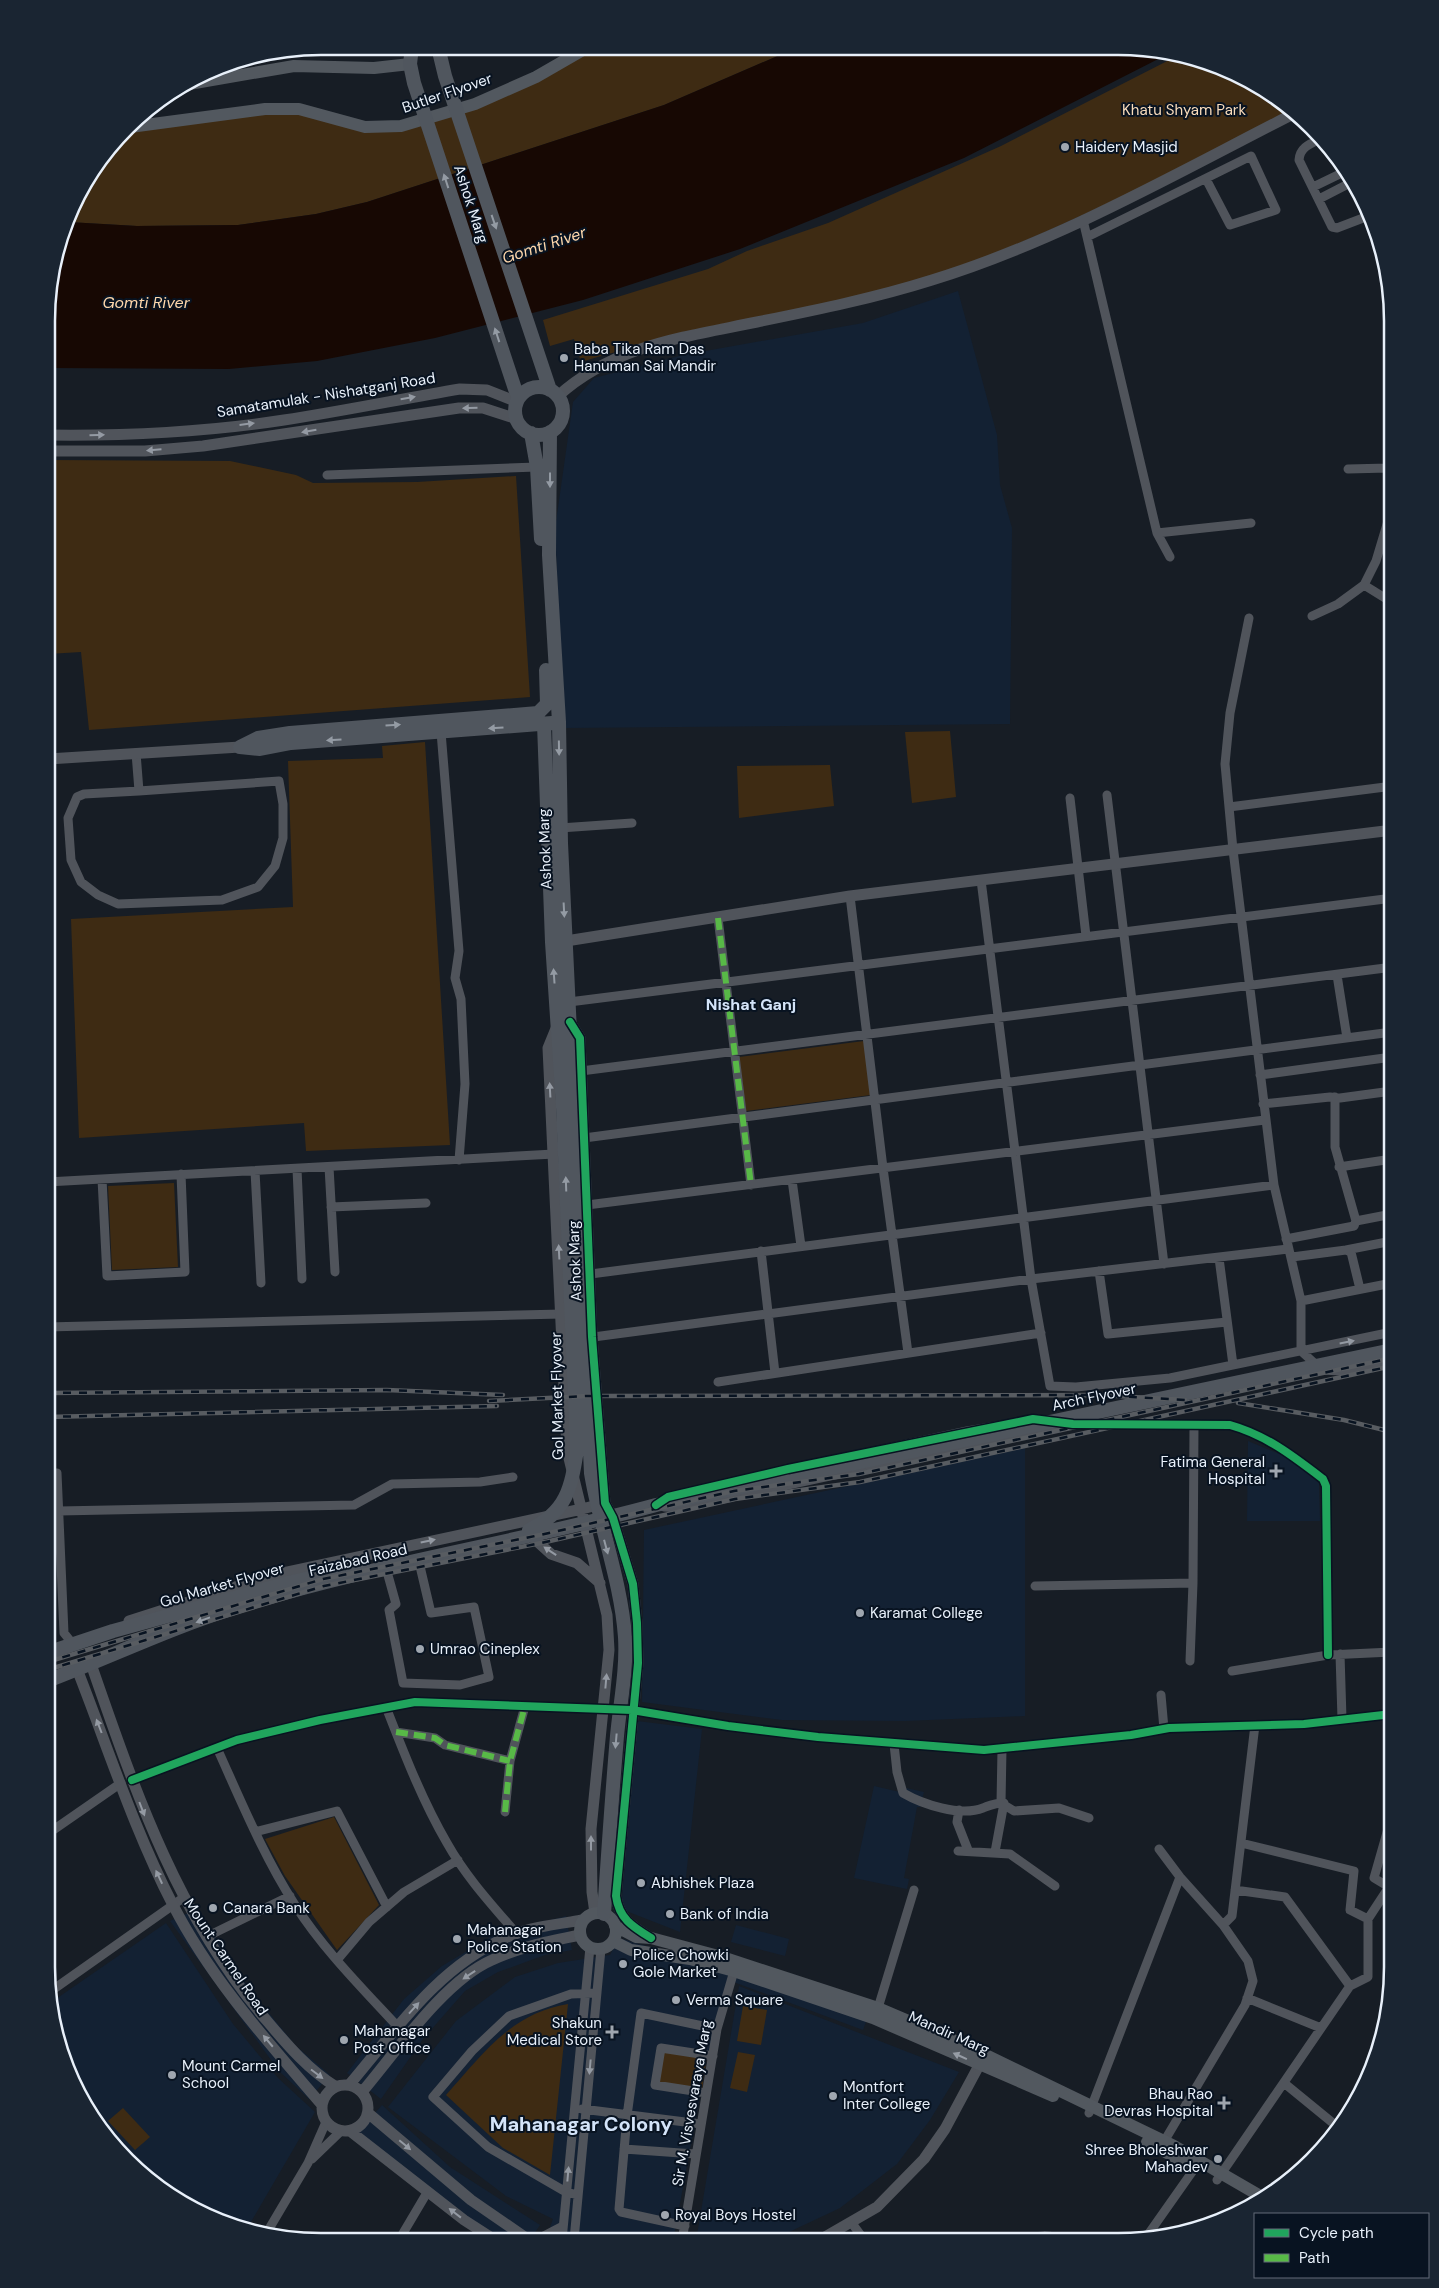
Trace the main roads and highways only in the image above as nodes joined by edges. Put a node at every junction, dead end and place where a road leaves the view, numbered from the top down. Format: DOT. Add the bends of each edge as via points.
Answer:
graph roads {
  1 [pos="411,55"];
  2 [pos="440,55"];
  3 [pos="574,55"];
  4 [pos="410,64"];
  5 [pos="205,81"];
  6 [pos="141,126"];
  7 [pos="554,393"];
  8 [pos="518,399"];
  9 [pos="550,432"];
  10 [pos="531,433"];
  11 [pos="559,722"];
  12 [pos="544,724"];
  13 [pos="564,1023"];
  14 [pos="566,1056"];
  15 [pos="1384,1352"];
  16 [pos="656,1505"];
  17 [pos="113,1631"];
  18 [pos="55,1650"];
  19 [pos="55,1678"];
  20 [pos="600,1914"];
  21 [pos="615,1926"];
  22 [pos="613,1941"];
  23 [pos="982,2059"];
  24 [pos="1219,2177"];
  25 [pos="1256,2194"];
  26 [pos="1249,2198"];
  1 -- 4 [label="main road, Ashok Marg"];
  2 -- 7 [label="main road, Ashok Marg, one-way"];
  3 -- 6 [label="main road, Butler Flyover" via="536,77 475,104 401,126 364,127 299,109 265,109"];
  4 -- 5 [label="main road" via="374,68 294,66"];
  8 -- 4 [label="main road, Ashok Marg, one-way"];
  7 -- 8 [label="main road" via="544,387 530,388"];
  7 -- 9 [label="main road" via="562,406 562,416"];
  8 -- 10 [label="main road" via="517,419 522,428"];
  9 -- 10 [label="main road"];
  9 -- 11 [label="main road, Ashok Marg, one-way" via="550,555"];
  12 -- 10 [label="main road, one-way" via="291,743 260,749 240,747 258,738 290,733 534,714 546,707 537,467"];
  11 -- 12 [label="main road"];
  11 -- 13 [label="main road, Ashok Marg, one-way" via="560,828 569,1002"];
  13 -- 12 [label="main road, Ashok Marg, one-way" via="552,942"];
  13 -- 14 [label="main road, Gol Market Flyover"];
  17 -- 14 [label="main road, Gol Market Flyover, one-way" via="343,1569 500,1539 546,1522 563,1503 571,1486 577,1450"];
  14 -- 20 [label="main road, Gol Market Flyover, one-way" via="591,1473 620,1596 625,1637 605,1898"];
  15 -- 16 [label="main road, Arch Flyover"];
  16 -- 19 [label="main road, Faizabad Road, one-way" via="613,1518 584,1516 530,1535 237,1607"];
  17 -- 18 [label="main road, Faizabad Road"];
  20 -- 21 [label="main road" via="610,1917"];
  20 -- 22 [label="main road" via="583,1920 580,1935 595,1948"];
  21 -- 22 [label="main road"];
  21 -- 23 [label="main road" via="636,1937 652,1938 722,1957 878,2008"];
  23 -- 22 [label="main road, Mandir Marg, one-way" via="734,1971 690,1959 631,1950"];
  23 -- 24 [label="main road" via="1162,2145"];
  24 -- 25 [label="main road"];
  24 -- 26 [label="main road"];
}
